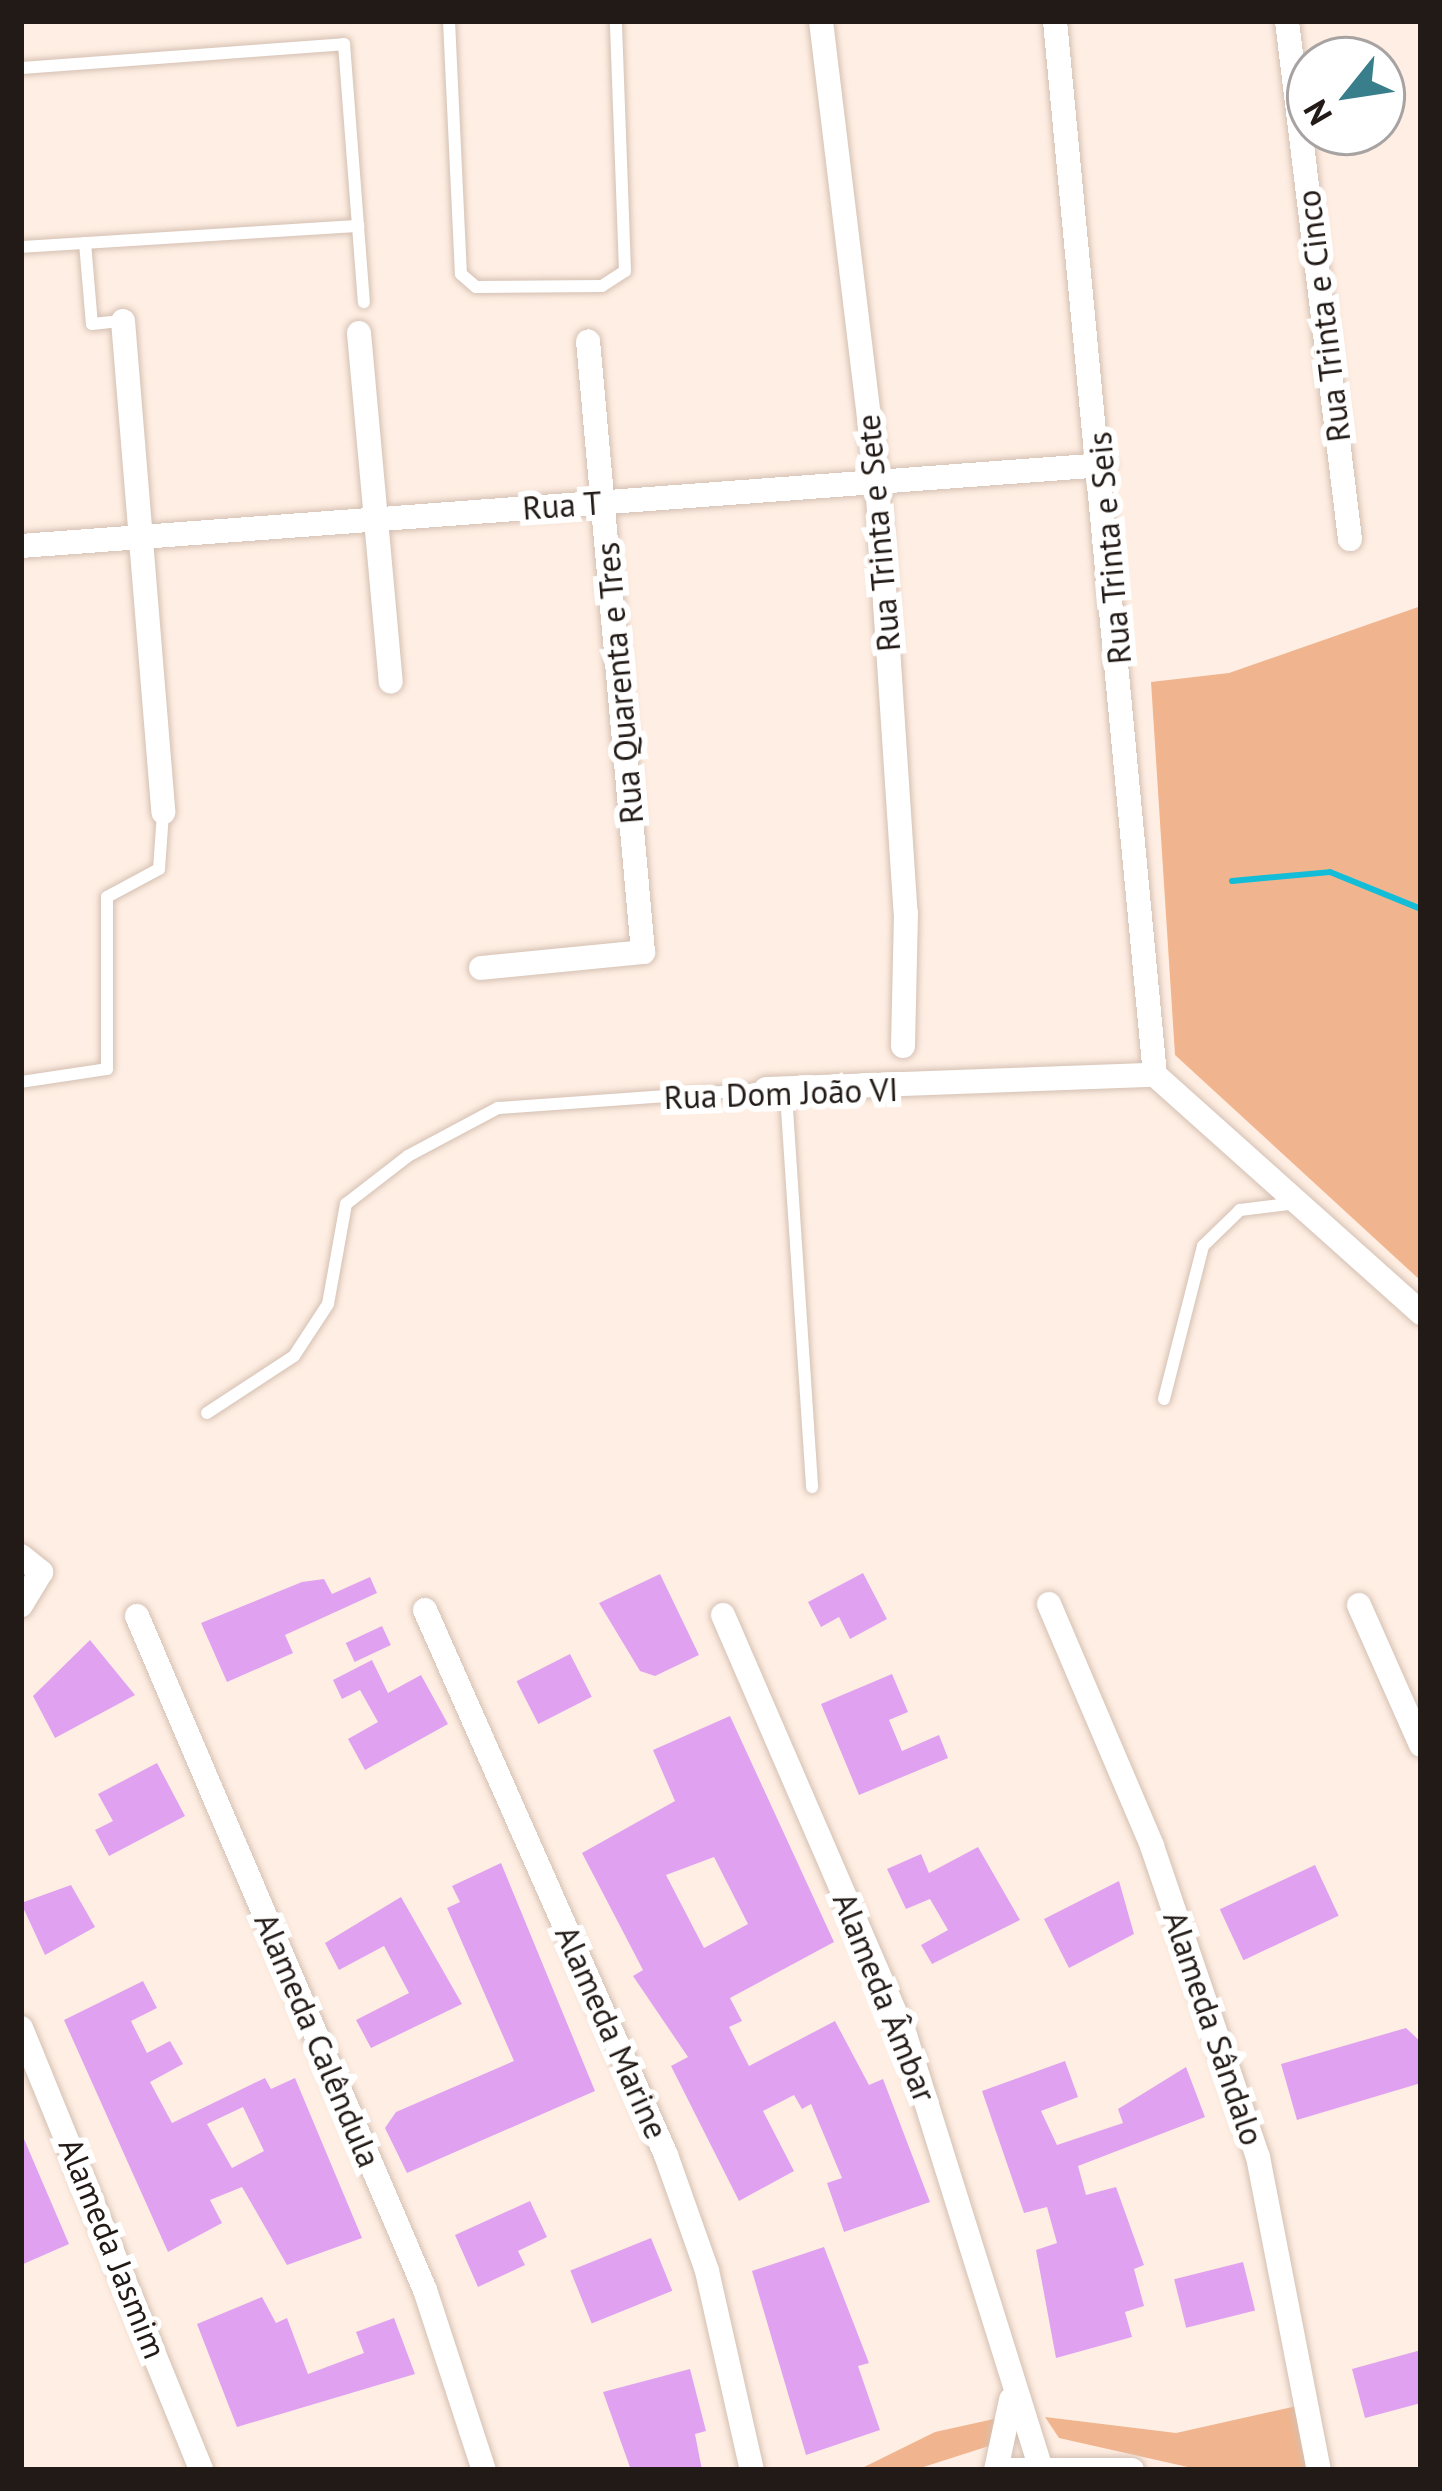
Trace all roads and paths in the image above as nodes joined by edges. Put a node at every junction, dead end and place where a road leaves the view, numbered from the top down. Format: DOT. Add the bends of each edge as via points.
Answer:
graph roads {
  1 [pos="449,21"];
  2 [pos="616,21"];
  3 [pos="821,21"];
  4 [pos="1054,21"];
  5 [pos="1287,21"];
  6 [pos="21,68"];
  7 [pos="358,226"];
  8 [pos="85,243"];
  9 [pos="21,247"];
  10 [pos="364,302"];
  11 [pos="123,321"];
  12 [pos="358,333"];
  13 [pos="588,341"];
  14 [pos="1103,465"];
  15 [pos="877,482"];
  16 [pos="603,502"];
  17 [pos="376,520"];
  18 [pos="139,537"];
  19 [pos="1350,539"];
  20 [pos="21,546"];
  21 [pos="391,682"];
  22 [pos="163,812"];
  23 [pos="481,968"];
  24 [pos="903,1046"];
  25 [pos="1155,1075"];
  26 [pos="21,1082"];
  27 [pos="776,1092"];
  28 [pos="1298,1203"];
  29 [pos="1421,1313"];
  30 [pos="1165,1399"];
  31 [pos="207,1413"];
  32 [pos="812,1487"];
  33 [pos="21,1556"];
  34 [pos="1049,1604"];
  35 [pos="21,1605"];
  36 [pos="1359,1605"];
  37 [pos="425,1610"];
  38 [pos="137,1616"];
  39 [pos="723,1616"];
  40 [pos="1421,1745"];
  41 [pos="21,2028"];
  42 [pos="1012,2391"];
  43 [pos="1040,2465"];
  44 [pos="201,2470"];
  45 [pos="484,2470"];
  46 [pos="752,2470"];
  47 [pos="1000,2470"];
  48 [pos="1130,2470"];
  49 [pos="1319,2470"];
  1 -- 2 [label="lane" via="461,274 476,287 602,286 625,271"];
  3 -- 15 [label="street, Rua Trinta e Sete"];
  4 -- 14 [label="street, Rua Trinta e Seis"];
  5 -- 19 [label="street, Rua Trinta e Cinco"];
  6 -- 7 [label="lane" via="344,44"];
  7 -- 8 [label="lane"];
  7 -- 10 [label="lane"];
  8 -- 9 [label="lane"];
  8 -- 11 [label="lane" via="92,323"];
  11 -- 18 [label="street"];
  12 -- 17 [label="street"];
  13 -- 16 [label="street, Rua Quarenta e Tres"];
  14 -- 15 [label="street, Rua T"];
  14 -- 25 [label="street, Rua Trinta e Seis"];
  15 -- 16 [label="street, Rua T"];
  15 -- 24 [label="street, Rua Trinta e Sete" via="906,913"];
  16 -- 17 [label="street, Rua T"];
  16 -- 23 [label="street, Rua Quarenta e Tres" via="644,952"];
  17 -- 18 [label="street, Rua T"];
  17 -- 21 [label="street"];
  18 -- 20 [label="street, Rua T"];
  18 -- 22 [label="street"];
  22 -- 26 [label="lane" via="159,869 107,897 106,1069"];
  25 -- 27 [label="street, Rua Dom João VI"];
  25 -- 28 [label="street"];
  27 -- 31 [label="lane, Rua Dom João VI" via="499,1108 408,1156 346,1204 328,1304 294,1356"];
  27 -- 32 [label="lane"];
  28 -- 29 [label="street"];
  28 -- 30 [label="lane" via="1240,1210 1203,1246"];
  33 -- 35 [label="street" via="41,1572"];
  34 -- 49 [label="street, Alameda Sândalo" via="1152,1846 1258,2156"];
  36 -- 40 [label="street"];
  37 -- 46 [label="street, Alameda Marine" via="666,2155 707,2271"];
  38 -- 45 [label="street, Alameda Calêndula" via="424,2290"];
  39 -- 42 [label="street, Alameda Âmbar" via="905,2035"];
  41 -- 44 [label="street, Alameda Jasmim"];
  42 -- 43 [label="street, Alameda Âmbar"];
  42 -- 47 [label="street, Alameda Âmbar"];
  43 -- 47 [label="street"];
  43 -- 48 [label="street"];
}
